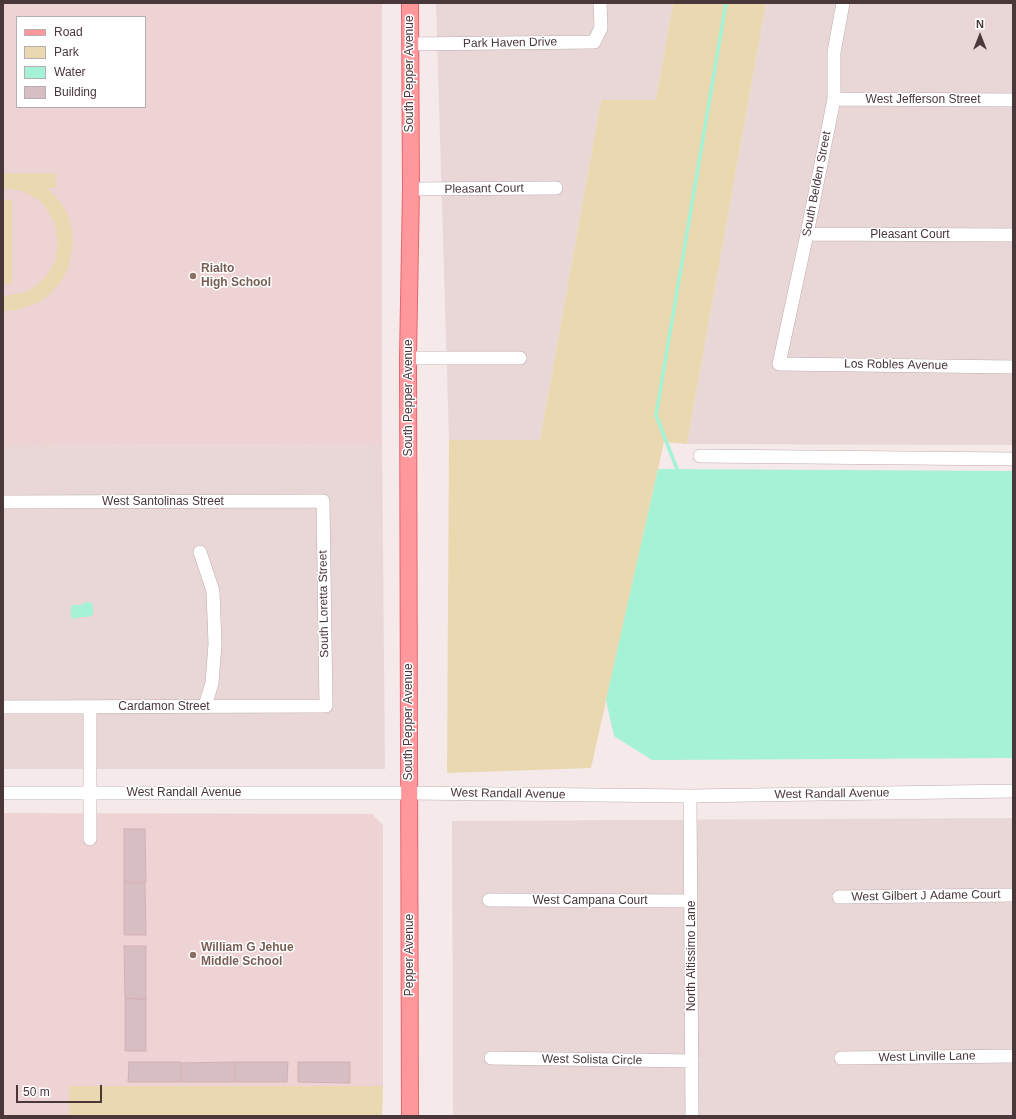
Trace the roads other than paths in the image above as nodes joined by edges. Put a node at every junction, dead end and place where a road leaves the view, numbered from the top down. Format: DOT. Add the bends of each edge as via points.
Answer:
graph roads {
  1 [pos="410,3"];
  2 [pos="600,3"];
  3 [pos="843,3"];
  4 [pos="410,44"];
  5 [pos="834,99"];
  6 [pos="1013,100"];
  7 [pos="556,188"];
  8 [pos="411,189"];
  9 [pos="807,234"];
  10 [pos="1013,235"];
  11 [pos="408,358"];
  12 [pos="520,358"];
  13 [pos="779,364"];
  14 [pos="1013,367"];
  15 [pos="700,456"];
  16 [pos="1013,459"];
  17 [pos="323,501"];
  18 [pos="3,502"];
  19 [pos="200,552"];
  20 [pos="205,706"];
  21 [pos="326,706"];
  22 [pos="3,707"];
  23 [pos="90,707"];
  24 [pos="1013,791"];
  25 [pos="3,793"];
  26 [pos="90,793"];
  27 [pos="410,793"];
  28 [pos="690,796"];
  29 [pos="90,839"];
  30 [pos="1013,895"];
  31 [pos="839,897"];
  32 [pos="489,900"];
  33 [pos="691,901"];
  34 [pos="1013,1056"];
  35 [pos="491,1058"];
  36 [pos="842,1058"];
  37 [pos="692,1061"];
  38 [pos="410,1116"];
  39 [pos="692,1116"];
  1 -- 4 [label="main road, South Pepper Avenue"];
  2 -- 4 [label="street, Park Haven Drive" via="601,28 594,42"];
  3 -- 5 [label="street, South Belden Street" via="834,52"];
  4 -- 8 [label="main road, South Pepper Avenue"];
  5 -- 6 [label="street, West Jefferson Street"];
  5 -- 9 [label="street, South Belden Street"];
  7 -- 8 [label="street, Pleasant Court"];
  8 -- 11 [label="main road, South Pepper Avenue"];
  9 -- 10 [label="street, Pleasant Court"];
  9 -- 13 [label="street, South Belden Street"];
  11 -- 12 [label="street"];
  11 -- 27 [label="main road, South Pepper Avenue"];
  13 -- 14 [label="street, Los Robles Avenue"];
  15 -- 16 [label="street"];
  17 -- 18 [label="street, West Santolinas Street"];
  17 -- 21 [label="street, South Loretta Street"];
  19 -- 20 [label="street" via="213,591 215,644 212,684"];
  20 -- 21 [label="street, Cardamon Street"];
  20 -- 23 [label="street, Cardamon Street"];
  22 -- 23 [label="street, Cardamon Street"];
  23 -- 26 [label="street"];
  24 -- 28 [label="street, West Randall Avenue"];
  25 -- 26 [label="street, West Randall Avenue"];
  26 -- 27 [label="street, West Randall Avenue"];
  26 -- 29 [label="street"];
  27 -- 28 [label="street, West Randall Avenue"];
  27 -- 38 [label="main road, Pepper Avenue"];
  28 -- 33 [label="street, North Altissimo Lane"];
  30 -- 31 [label="street, West Gilbert J Adame Court"];
  32 -- 33 [label="street, West Campana Court"];
  33 -- 37 [label="street, North Altissimo Lane"];
  34 -- 36 [label="street, West Linville Lane"];
  35 -- 37 [label="street, West Solista Circle"];
  37 -- 39 [label="street, North Altissimo Lane"];
}
